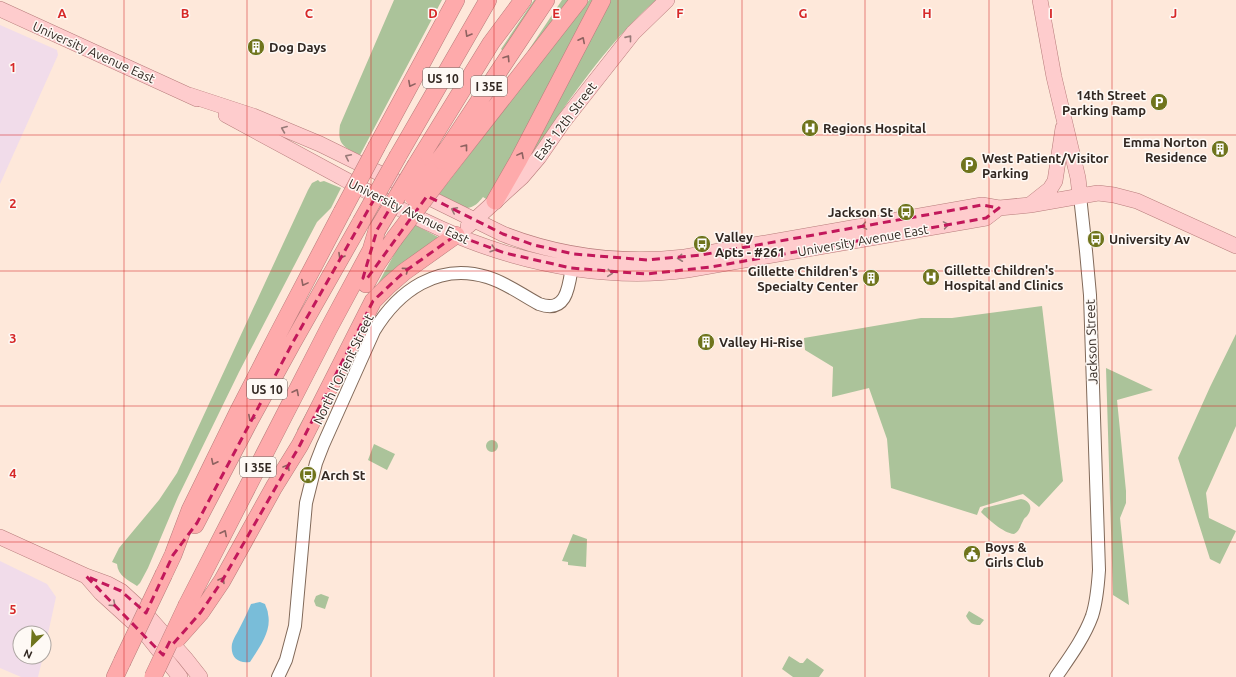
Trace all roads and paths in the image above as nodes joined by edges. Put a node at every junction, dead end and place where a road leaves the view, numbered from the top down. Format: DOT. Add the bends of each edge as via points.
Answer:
graph roads {
  1 [pos="456,0"];
  2 [pos="488,0"];
  3 [pos="512,0"];
  4 [pos="523,0"];
  5 [pos="546,0"];
  6 [pos="579,0"];
  7 [pos="602,0"];
  8 [pos="667,0"];
  9 [pos="1040,0"];
  10 [pos="0,9"];
  11 [pos="491,43"];
  12 [pos="189,95"];
  13 [pos="1064,121"];
  14 [pos="429,171"];
  15 [pos="1080,196"];
  16 [pos="495,201"];
  17 [pos="1030,205"];
  18 [pos="474,221"];
  19 [pos="386,235"];
  20 [pos="456,235"];
  21 [pos="1236,246"];
  22 [pos="371,250"];
  23 [pos="572,261"];
  24 [pos="329,328"];
  25 [pos="0,537"];
  26 [pos="173,555"];
  27 [pos="86,576"];
  28 [pos="194,609"];
  29 [pos="118,670"];
  30 [pos="153,677"];
  31 [pos="180,677"];
  32 [pos="200,677"];
  33 [pos="278,677"];
  34 [pos="1056,677"];
  1 -- 26 [label="highway, one-way, bridge" via="284,321 190,510"];
  2 -- 26 [label="highway, US 10, one-way, bridge" via="318,297 197,523"];
  3 -- 11 [label="highway, US 10"];
  4 -- 11 [label="highway"];
  14 -- 5 [label="highway, I 35E, one-way" via="450,145"];
  14 -- 6 [label="highway, one-way"];
  16 -- 7 [label="highway, one-way"];
  16 -- 8 [label="main road, East 12th Street, one-way" via="539,157 563,122 633,33"];
  9 -- 13 [label="main road, Jackson Street"];
  10 -- 12 [label="main road, University Avenue East"];
  11 -- 14 [label="highway, US 10"];
  18 -- 12 [label="main road, University Avenue East, one-way" via="320,144 253,116"];
  12 -- 20 [label="main road, University Avenue East" via="382,200"];
  13 -- 15 [label="main road, Jackson Street" via="1074,158"];
  13 -- 17 [label="main road" via="1055,181 1050,189"];
  14 -- 19 [label="highway, US 10, bridge"];
  14 -- 19 [label="highway, bridge"];
  15 -- 17 [label="main road, University Avenue East"];
  15 -- 21 [label="main road, University Avenue East" via="1098,193 1137,201"];
  15 -- 34 [label="street, Jackson Street" via="1090,303 1098,586 1093,615 1082,638"];
  16 -- 18 [label="main road, East 12th Street"];
  17 -- 23 [label="main road, University Avenue East" via="998,208 982,205 685,257"];
  18 -- 20 [label="main road, East 12th Street"];
  18 -- 23 [label="main road, University Avenue East"];
  19 -- 22 [label="highway, US 10"];
  19 -- 24 [label="highway" via="377,264 350,312"];
  20 -- 23 [label="main road, University Avenue East, one-way" via="505,252"];
  28 -- 20 [label="highway, one-way" via="222,580 300,445 373,301 404,272"];
  22 -- 24 [label="highway, I 35E"];
  23 -- 33 [label="street, North l'Orient Street" via="566,295 553,306 539,304 493,279 458,273 415,286 393,304 380,321 316,462 306,504 295,626 286,660"];
  28 -- 24 [label="highway, I 35E, one-way"];
  25 -- 27 [label="main road"];
  26 -- 29 [label="highway, bridge"];
  27 -- 31 [label="main road, one-way" via="145,633"];
  27 -- 32 [label="main road" via="108,584 131,599"];
  28 -- 30 [label="highway, I 35E, bridge" via="164,654"];
}
